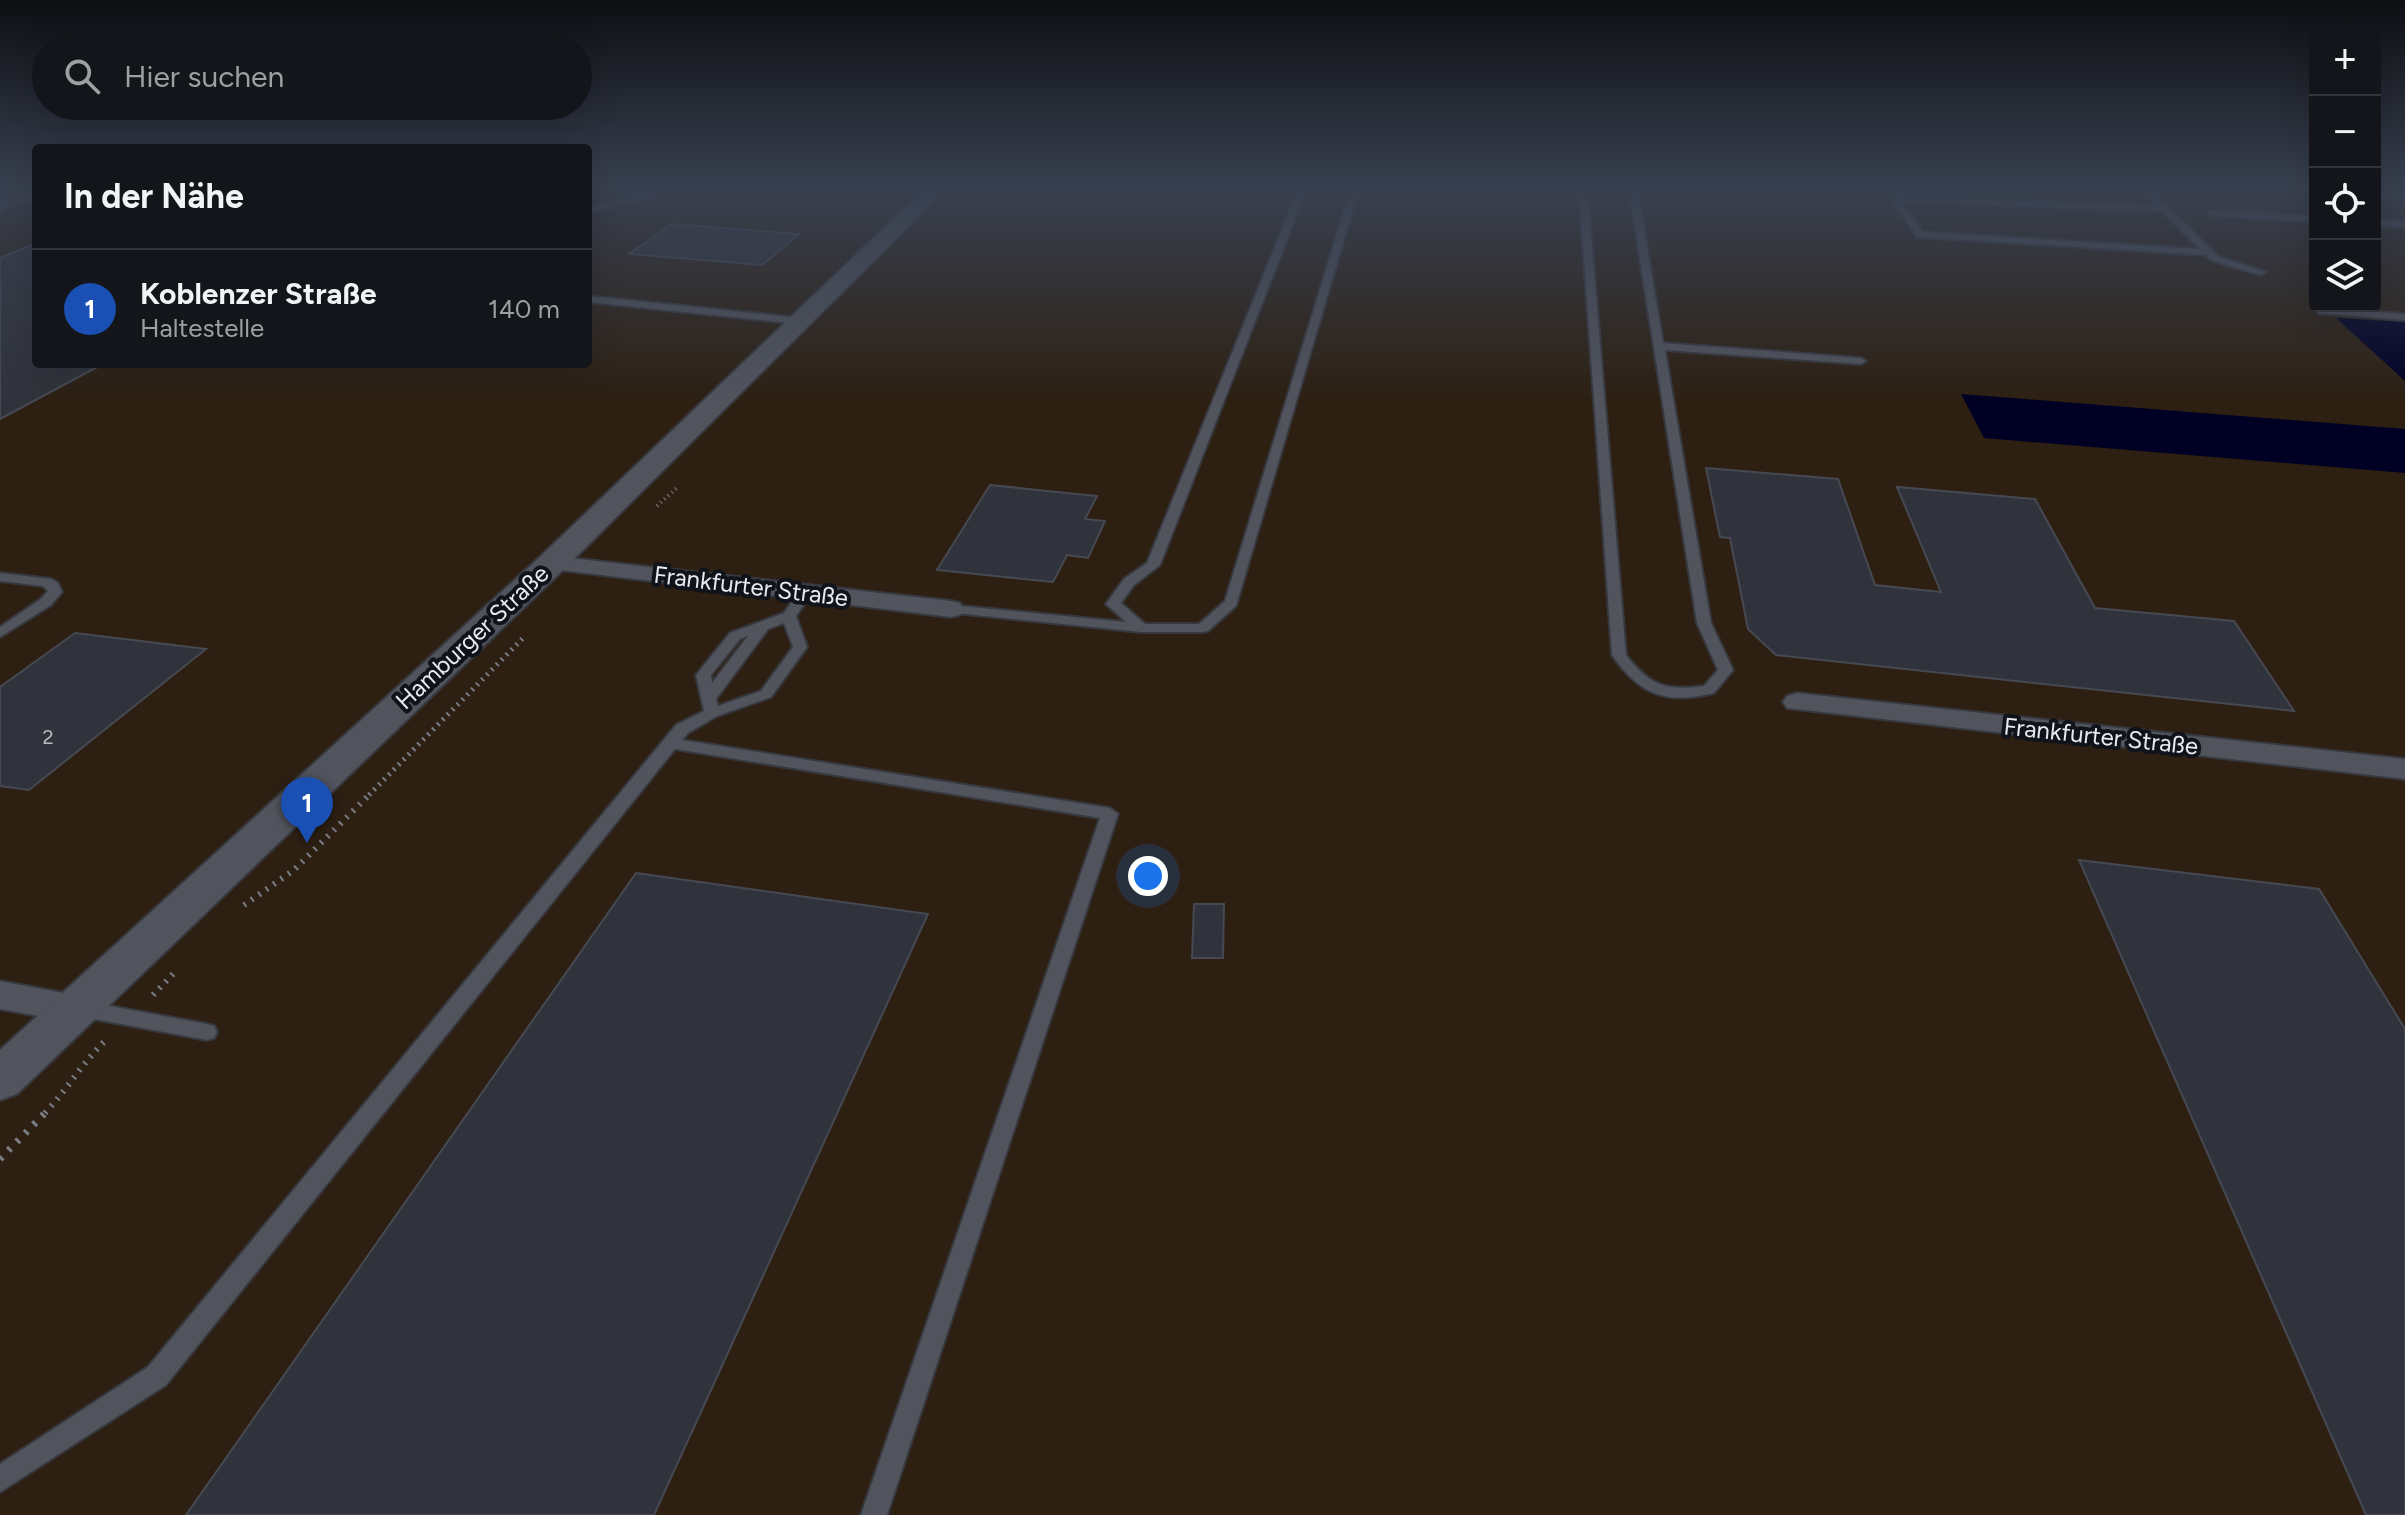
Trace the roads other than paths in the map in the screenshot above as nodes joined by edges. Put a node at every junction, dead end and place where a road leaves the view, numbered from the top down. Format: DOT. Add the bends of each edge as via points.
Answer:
graph roads {
  1 [pos="864,259"];
  2 [pos="1275,259"];
  3 [pos="1334,259"];
  4 [pos="1588,259"];
  5 [pos="1645,259"];
  6 [pos="2216,259"];
  7 [pos="2261,272"];
  8 [pos="592,299"];
  9 [pos="2335,312"];
  10 [pos="2405,317"];
  11 [pos="800,321"];
  12 [pos="1659,346"];
  13 [pos="1861,361"];
  14 [pos="552,563"];
  15 [pos="0,577"];
  16 [pos="805,593"];
  17 [pos="951,609"];
  18 [pos="789,616"];
  19 [pos="1141,628"];
  20 [pos="0,633"];
  21 [pos="1797,702"];
  22 [pos="710,706"];
  23 [pos="671,743"];
  24 [pos="2405,769"];
  25 [pos="0,995"];
  26 [pos="77,1008"];
  27 [pos="207,1032"];
  28 [pos="0,1080"];
  29 [pos="0,1479"];
  30 [pos="874,1515"];
  1 -- 11 [label="street, Hamburger Straße"];
  2 -- 19 [label="lane" via="1153,565 1129,582 1113,604"];
  3 -- 19 [label="lane" via="1231,603 1203,628"];
  4 -- 12 [label="lane" via="1619,655 1636,680 1674,695 1709,690 1726,670 1704,623"];
  5 -- 12 [label="lane"];
  6 -- 7 [label="lane"];
  8 -- 11 [label="lane"];
  9 -- 10 [label="lane"];
  11 -- 14 [label="street, Hamburger Straße"];
  12 -- 13 [label="lane"];
  14 -- 16 [label="street, Frankfurter Straße"];
  14 -- 26 [label="street, Hamburger Straße"];
  15 -- 20 [label="lane" via="46,582 55,592"];
  16 -- 17 [label="street, Frankfurter Straße"];
  16 -- 18 [label="lane"];
  17 -- 19 [label="lane"];
  18 -- 22 [label="lane" via="735,636 703,675"];
  18 -- 22 [label="lane" via="800,647 766,694"];
  21 -- 24 [label="street, Frankfurter Straße"];
  22 -- 23 [label="lane"];
  23 -- 29 [label="lane" via="157,1376"];
  23 -- 30 [label="lane" via="1110,814"];
  25 -- 26 [label="street"];
  26 -- 27 [label="lane"];
  26 -- 28 [label="street, Hamburger Straße"];
}
